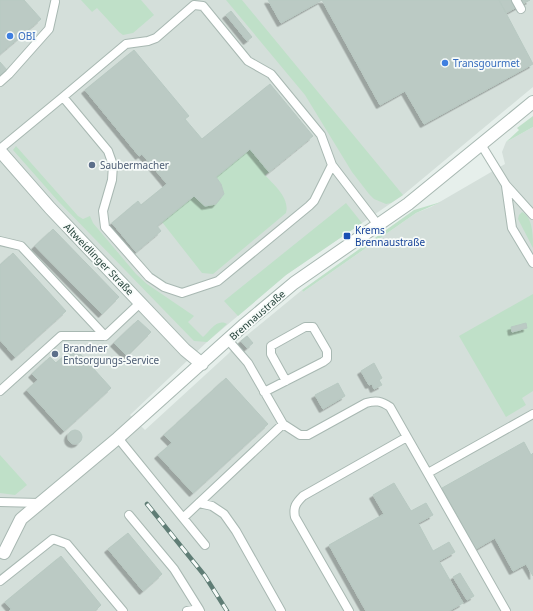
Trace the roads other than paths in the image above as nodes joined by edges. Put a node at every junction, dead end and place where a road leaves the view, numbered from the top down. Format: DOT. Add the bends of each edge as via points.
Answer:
graph roads {
  1 [pos="516,0"];
  2 [pos="55,2"];
  3 [pos="521,9"];
  4 [pos="0,82"];
  5 [pos="63,97"];
  6 [pos="533,102"];
  7 [pos="482,146"];
  8 [pos="0,150"];
  9 [pos="332,165"];
  10 [pos="506,185"];
  11 [pos="533,215"];
  12 [pos="378,225"];
  13 [pos="0,241"];
  14 [pos="533,264"];
  15 [pos="140,303"];
  16 [pos="105,336"];
  17 [pos="228,340"];
  18 [pos="202,364"];
  19 [pos="286,381"];
  20 [pos="0,391"];
  21 [pos="264,392"];
  22 [pos="533,414"];
  23 [pos="283,424"];
  24 [pos="407,437"];
  25 [pos="118,438"];
  26 [pos="428,473"];
  27 [pos="0,502"];
  28 [pos="40,503"];
  29 [pos="199,503"];
  30 [pos="130,515"];
  31 [pos="183,518"];
  32 [pos="205,545"];
  33 [pos="2,554"];
  34 [pos="0,581"];
  35 [pos="200,610"];
  36 [pos="123,611"];
  37 [pos="187,611"];
  38 [pos="281,611"];
  39 [pos="349,611"];
  40 [pos="506,611"];
  1 -- 3 [label="lane"];
  2 -- 4 [label="lane" via="49,29"];
  5 -- 8 [label="lane"];
  5 -- 9 [label="lane" via="126,44 156,38 194,5 203,6 248,61 271,74 321,135"];
  5 -- 9 [label="lane" via="108,151 113,165 112,180 103,211 105,227 149,277 164,288 182,293 218,281 309,206"];
  6 -- 7 [label="street, Brennaustraße"];
  7 -- 10 [label="lane"];
  7 -- 12 [label="street, Brennaustraße"];
  8 -- 15 [label="street, Altweidlinger Straße" via="50,208"];
  9 -- 12 [label="lane"];
  10 -- 11 [label="lane"];
  10 -- 14 [label="lane" via="512,228"];
  12 -- 17 [label="street, Brennaustraße" via="294,284"];
  13 -- 16 [label="lane" via="21,246"];
  15 -- 16 [label="lane"];
  15 -- 18 [label="street, Altweidlinger Straße"];
  16 -- 20 [label="lane" via="61,336"];
  17 -- 18 [label="street, Brennaustraße"];
  17 -- 21 [label="lane" via="248,363"];
  18 -- 25 [label="street, Brennaustraße"];
  19 -- 19 [label="lane" via="327,359 327,351 313,327 305,327 272,346 271,354"];
  19 -- 21 [label="lane"];
  21 -- 23 [label="lane"];
  22 -- 26 [label="lane"];
  23 -- 24 [label="lane" via="300,435 308,435 374,400 390,407"];
  23 -- 29 [label="lane"];
  24 -- 26 [label="lane"];
  24 -- 39 [label="lane" via="303,496 294,509 295,517"];
  25 -- 28 [label="street, Brennaustraße"];
  25 -- 31 [label="lane"];
  26 -- 40 [label="lane"];
  27 -- 28 [label="lane"];
  28 -- 33 [label="street, Brennaustraße" via="21,519"];
  29 -- 31 [label="lane"];
  29 -- 38 [label="lane" via="212,506 224,514"];
  30 -- 35 [label="lane" via="174,569"];
  31 -- 32 [label="lane"];
  34 -- 36 [label="lane" via="53,540 67,544"];
  35 -- 37 [label="lane"];
}
